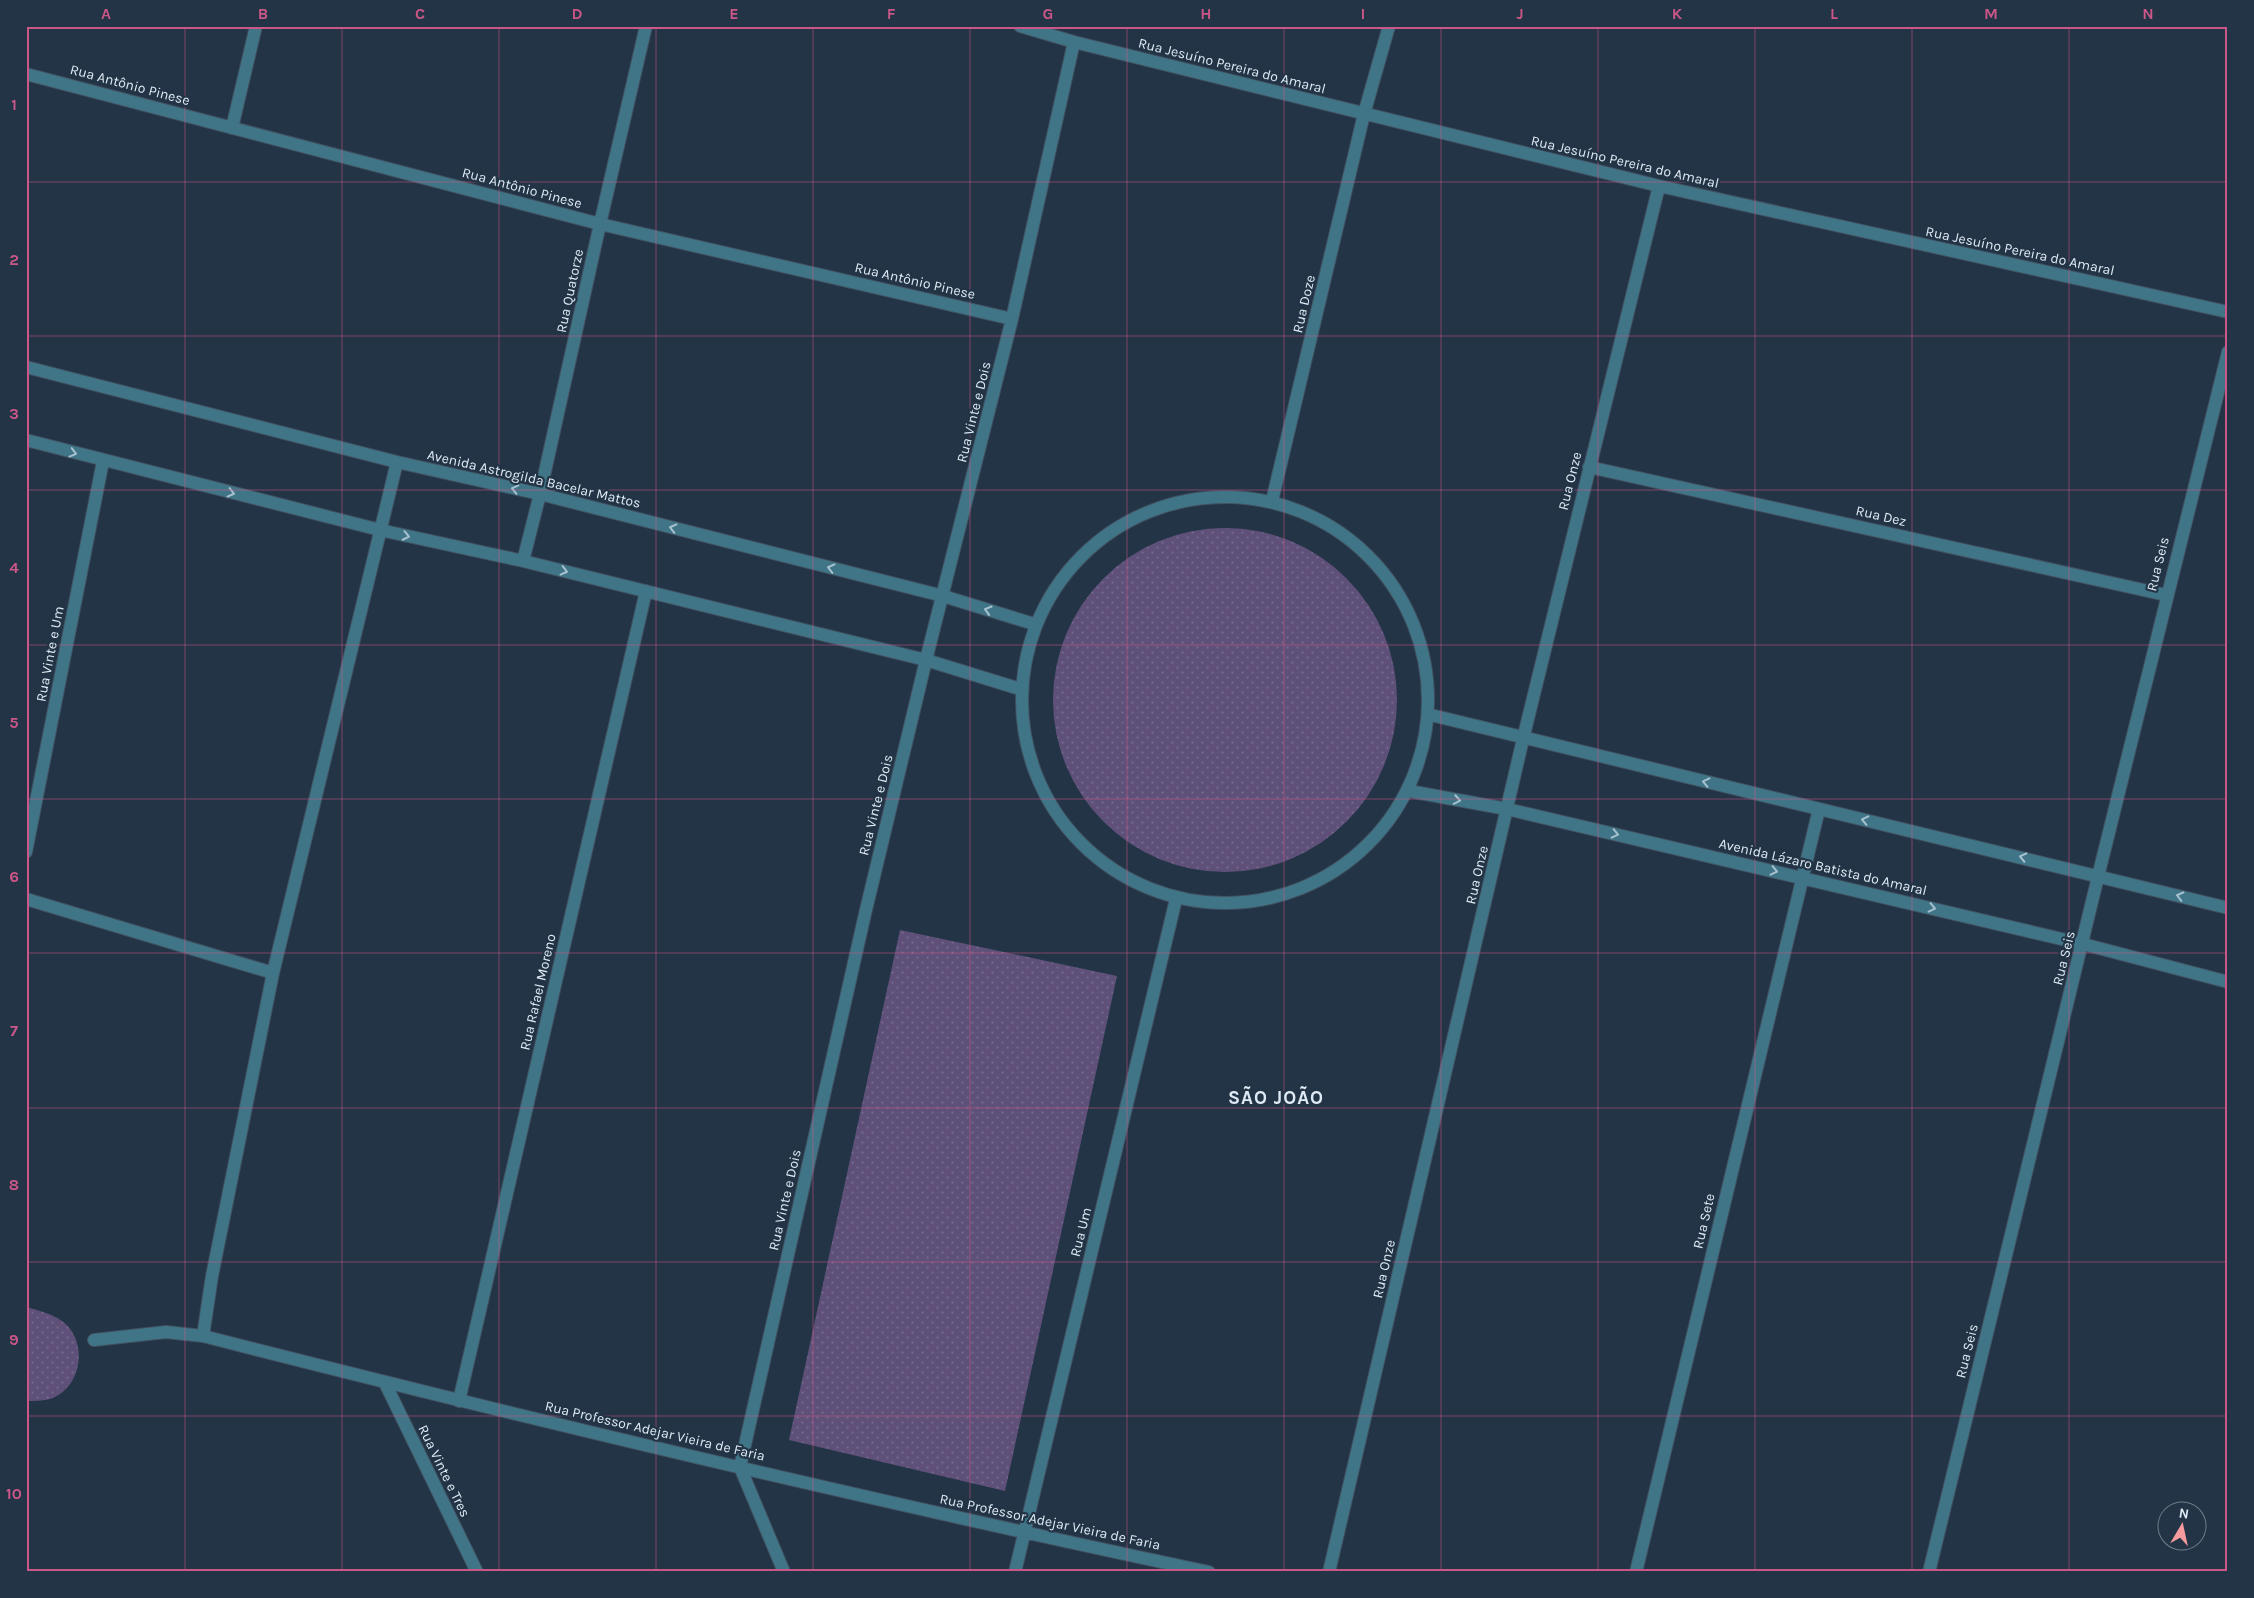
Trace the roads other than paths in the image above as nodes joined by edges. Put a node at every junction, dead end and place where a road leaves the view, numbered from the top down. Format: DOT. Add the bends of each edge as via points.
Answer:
graph roads {
  1 [pos="256,26"];
  2 [pos="646,26"];
  3 [pos="1020,26"];
  4 [pos="1389,26"];
  5 [pos="1074,42"];
  6 [pos="26,74"];
  7 [pos="1364,114"];
  8 [pos="232,128"];
  9 [pos="1659,186"];
  10 [pos="600,224"];
  11 [pos="2228,312"];
  12 [pos="1012,319"];
  13 [pos="2228,352"];
  14 [pos="26,367"];
  15 [pos="26,440"];
  16 [pos="102,461"];
  17 [pos="397,462"];
  18 [pos="1589,467"];
  19 [pos="540,494"];
  20 [pos="1272,501"];
  21 [pos="380,530"];
  22 [pos="523,561"];
  23 [pos="646,591"];
  24 [pos="2166,595"];
  25 [pos="943,596"];
  26 [pos="1034,624"];
  27 [pos="926,660"];
  28 [pos="1020,689"];
  29 [pos="1431,715"];
  30 [pos="1523,739"];
  31 [pos="1409,791"];
  32 [pos="1507,809"];
  33 [pos="1819,809"];
  34 [pos="26,852"];
  35 [pos="2098,875"];
  36 [pos="1801,877"];
  37 [pos="1176,898"];
  38 [pos="26,899"];
  39 [pos="2228,908"];
  40 [pos="2083,944"];
  41 [pos="273,973"];
  42 [pos="2228,982"];
  43 [pos="203,1336"];
  44 [pos="94,1340"];
  45 [pos="385,1383"];
  46 [pos="459,1401"];
  47 [pos="740,1467"];
  48 [pos="1024,1533"];
  49 [pos="476,1572"];
  50 [pos="784,1572"];
  51 [pos="1015,1572"];
  52 [pos="1209,1572"];
  53 [pos="1329,1572"];
  54 [pos="1636,1572"];
  55 [pos="1928,1572"];
  1 -- 8 [label="street"];
  2 -- 10 [label="street, Rua Quatorze"];
  3 -- 5 [label="street, Rua Jesuíno Pereira do Amaral"];
  4 -- 7 [label="street, Rua Doze"];
  5 -- 7 [label="street, Rua Jesuíno Pereira do Amaral"];
  5 -- 12 [label="street, Rua Vinte e Dois"];
  6 -- 8 [label="street, Rua Antônio Pinese"];
  7 -- 9 [label="street, Rua Jesuíno Pereira do Amaral"];
  7 -- 20 [label="street, Rua Doze"];
  8 -- 10 [label="street, Rua Antônio Pinese"];
  9 -- 11 [label="street, Rua Jesuíno Pereira do Amaral"];
  9 -- 18 [label="street, Rua Onze"];
  10 -- 12 [label="street, Rua Antônio Pinese"];
  10 -- 19 [label="street, Rua Quatorze"];
  12 -- 25 [label="street, Rua Vinte e Dois"];
  13 -- 24 [label="street, Rua Seis"];
  14 -- 17 [label="street, Avenida Astrogilda Bacelar Mattos"];
  15 -- 16 [label="street, one-way"];
  16 -- 21 [label="street, one-way"];
  16 -- 34 [label="street, Rua Vinte e Um"];
  19 -- 17 [label="street, Avenida Astrogilda Bacelar Mattos, one-way"];
  17 -- 21 [label="street"];
  18 -- 24 [label="street, Rua Dez"];
  18 -- 30 [label="street, Rua Onze"];
  19 -- 22 [label="street, Rua Quatorze"];
  25 -- 19 [label="street, Avenida Astrogilda Bacelar Mattos, one-way"];
  20 -- 26 [label="street" via="1214,496 1157,507 1105,534 1063,574"];
  20 -- 29 [label="street" via="1338,529 1391,579 1423,644"];
  21 -- 22 [label="street, one-way"];
  21 -- 41 [label="street"];
  22 -- 23 [label="street, one-way"];
  23 -- 27 [label="street"];
  23 -- 46 [label="street, Rua Rafael Moreno"];
  24 -- 35 [label="street, Rua Seis"];
  26 -- 25 [label="street, Avenida Astrogilda Bacelar Mattos, one-way"];
  25 -- 27 [label="street, Rua Vinte e Dois"];
  26 -- 28 [label="street"];
  27 -- 28 [label="street"];
  27 -- 47 [label="street, Rua Vinte e Dois"];
  28 -- 37 [label="street" via="1025,746 1045,798 1079,843 1124,878"];
  29 -- 30 [label="street"];
  29 -- 31 [label="street" via="1423,754"];
  30 -- 32 [label="street, Rua Onze"];
  33 -- 30 [label="street, one-way"];
  31 -- 32 [label="street, Avenida Lázaro Batista do Amaral, one-way"];
  31 -- 37 [label="street" via="1365,851 1308,887 1244,904"];
  32 -- 36 [label="street, Avenida Lázaro Batista do Amaral, one-way"];
  32 -- 53 [label="street, Rua Onze"];
  35 -- 33 [label="street, one-way"];
  33 -- 36 [label="street, Rua Sete"];
  39 -- 35 [label="street, one-way"];
  35 -- 40 [label="street, Rua Seis"];
  36 -- 40 [label="street, Avenida Lázaro Batista do Amaral, one-way"];
  36 -- 54 [label="street, Rua Sete"];
  37 -- 48 [label="street, Rua Um"];
  38 -- 41 [label="street"];
  40 -- 42 [label="street, Avenida Lázaro Batista do Amaral"];
  40 -- 55 [label="street, Rua Seis"];
  41 -- 43 [label="street" via="212,1276"];
  43 -- 44 [label="street, Rua Professor Adejar Vieira de Faria" via="166,1332"];
  43 -- 45 [label="street, Rua Professor Adejar Vieira de Faria"];
  45 -- 46 [label="street, Rua Professor Adejar Vieira de Faria"];
  45 -- 49 [label="street, Rua Vinte e Tres"];
  46 -- 47 [label="street, Rua Professor Adejar Vieira de Faria"];
  47 -- 48 [label="street, Rua Professor Adejar Vieira de Faria"];
  47 -- 50 [label="street"];
  48 -- 51 [label="street, Rua Um"];
  48 -- 52 [label="street, Rua Professor Adejar Vieira de Faria"];
}
